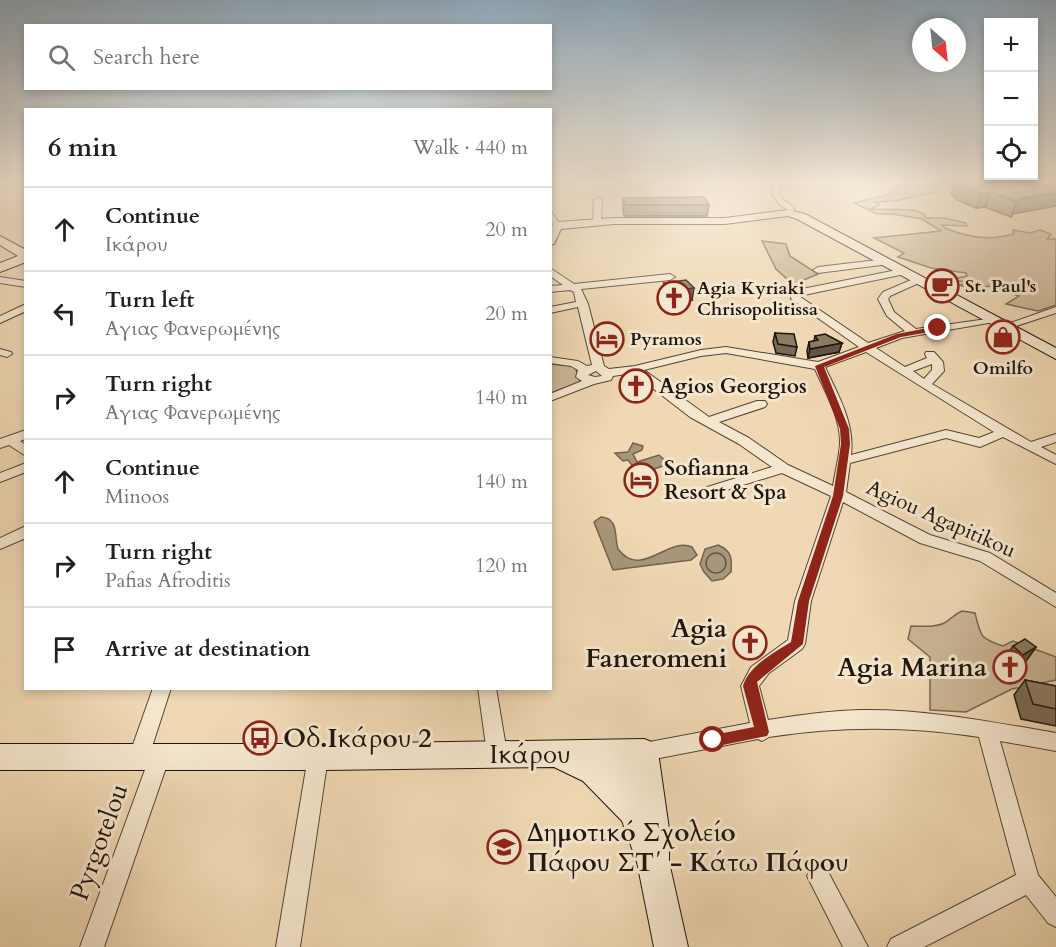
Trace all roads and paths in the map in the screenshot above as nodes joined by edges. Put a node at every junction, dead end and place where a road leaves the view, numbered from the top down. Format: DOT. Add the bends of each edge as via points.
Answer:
graph roads {
  1 [pos="565,225"];
  2 [pos="817,225"];
  3 [pos="557,226"];
  4 [pos="552,237"];
  5 [pos="0,240"];
  6 [pos="0,250"];
  7 [pos="24,259"];
  8 [pos="885,262"];
  9 [pos="818,270"];
  10 [pos="552,272"];
  11 [pos="902,272"];
  12 [pos="670,277"];
  13 [pos="0,280"];
  14 [pos="918,280"];
  15 [pos="24,284"];
  16 [pos="575,287"];
  17 [pos="552,289"];
  18 [pos="583,304"];
  19 [pos="24,308"];
  20 [pos="552,310"];
  21 [pos="1056,310"];
  22 [pos="0,320"];
  23 [pos="990,320"];
  24 [pos="1004,327"];
  25 [pos="913,332"];
  26 [pos="868,348"];
  27 [pos="1056,354"];
  28 [pos="552,360"];
  29 [pos="819,366"];
  30 [pos="585,369"];
  31 [pos="635,369"];
  32 [pos="603,371"];
  33 [pos="904,371"];
  34 [pos="592,381"];
  35 [pos="926,384"];
  36 [pos="552,397"];
  37 [pos="761,404"];
  38 [pos="707,422"];
  39 [pos="1003,432"];
  40 [pos="24,435"];
  41 [pos="1056,438"];
  42 [pos="5,442"];
  43 [pos="1031,446"];
  44 [pos="24,451"];
  45 [pos="843,460"];
  46 [pos="1056,460"];
  47 [pos="24,468"];
  48 [pos="783,468"];
  49 [pos="0,478"];
  50 [pos="696,495"];
  51 [pos="838,496"];
  52 [pos="24,532"];
  53 [pos="0,544"];
  54 [pos="1056,601"];
  55 [pos="162,690"];
  56 [pos="487,690"];
  57 [pos="987,730"];
  58 [pos="762,732"];
  59 [pos="1056,742"];
  60 [pos="497,753"];
  61 [pos="632,753"];
  62 [pos="557,754"];
  63 [pos="149,756"];
  64 [pos="0,757"];
  65 [pos="318,757"];
  66 [pos="635,814"];
  67 [pos="653,862"];
  68 [pos="818,876"];
  69 [pos="1029,881"];
  70 [pos="1056,915"];
  71 [pos="92,947"];
  72 [pos="288,947"];
  73 [pos="671,947"];
  74 [pos="856,947"];
  75 [pos="900,947"];
  1 -- 3 [label="main road"];
  2 -- 8 [label="main road"];
  3 -- 4 [label="main road"];
  5 -- 7 [label="main road"];
  6 -- 7 [label="main road"];
  8 -- 9 [label="street"];
  8 -- 11 [label="main road"];
  10 -- 16 [label="street"];
  11 -- 14 [label="main road"];
  11 -- 26 [label="street" via="795,293 797,300"];
  12 -- 16 [label="street"];
  13 -- 15 [label="street"];
  14 -- 23 [label="main road"];
  14 -- 25 [label="street" via="883,299 891,314"];
  16 -- 17 [label="street"];
  16 -- 18 [label="street"];
  18 -- 20 [label="street"];
  18 -- 32 [label="street" via="591,343"];
  19 -- 22 [label="street"];
  21 -- 24 [label="street"];
  23 -- 24 [label="main road"];
  23 -- 25 [label="street"];
  24 -- 27 [label="main road"];
  25 -- 26 [label="street"];
  26 -- 29 [label="street"];
  26 -- 33 [label="street"];
  28 -- 30 [label="street"];
  29 -- 31 [label="street" via="726,351"];
  29 -- 45 [label="street" via="844,429"];
  30 -- 32 [label="street"];
  30 -- 34 [label="street" via="582,376"];
  31 -- 32 [label="street"];
  31 -- 38 [label="street, Agiou Agapitikou"];
  32 -- 34 [label="street" via="605,379"];
  33 -- 35 [label="street"];
  33 -- 35 [label="street" via="932,357 938,371"];
  34 -- 36 [label="street"];
  35 -- 39 [label="street"];
  37 -- 38 [label="street"];
  38 -- 48 [label="street, Agiou Agapitikou"];
  39 -- 43 [label="street"];
  39 -- 45 [label="street" via="980,443 957,435 942,435"];
  40 -- 42 [label="street"];
  41 -- 43 [label="street"];
  42 -- 44 [label="street"];
  43 -- 46 [label="street"];
  45 -- 51 [label="street"];
  47 -- 49 [label="street"];
  48 -- 50 [label="street"];
  48 -- 51 [label="street, Agiou Agapitikou"];
  51 -- 54 [label="street, Agiou Agapitikou" via="925,539 985,557"];
  51 -- 58 [label="street" via="803,601 796,644 763,668 750,686"];
  52 -- 53 [label="street"];
  55 -- 63 [label="street, Pyrgotelou"];
  56 -- 60 [label="street"];
  57 -- 58 [label="street, Ικάρου" via="865,719 833,720"];
  57 -- 59 [label="street, Ικάρου"];
  57 -- 69 [label="street"];
  58 -- 61 [label="street, Ικάρου"];
  60 -- 62 [label="main road, Ικάρου"];
  60 -- 65 [label="main road, Ικάρου"];
  61 -- 62 [label="main road, Ικάρου"];
  61 -- 66 [label="main road"];
  61 -- 67 [label="main road" via="654,829"];
  62 -- 66 [label="main road" via="593,770"];
  63 -- 64 [label="main road, Ικάρου"];
  63 -- 65 [label="main road, Ικάρου"];
  63 -- 71 [label="street, Pyrgotelou"];
  65 -- 72 [label="street"];
  66 -- 67 [label="main road"];
  67 -- 73 [label="main road"];
  68 -- 74 [label="street"];
  69 -- 70 [label="street"];
  69 -- 75 [label="street"];
}
